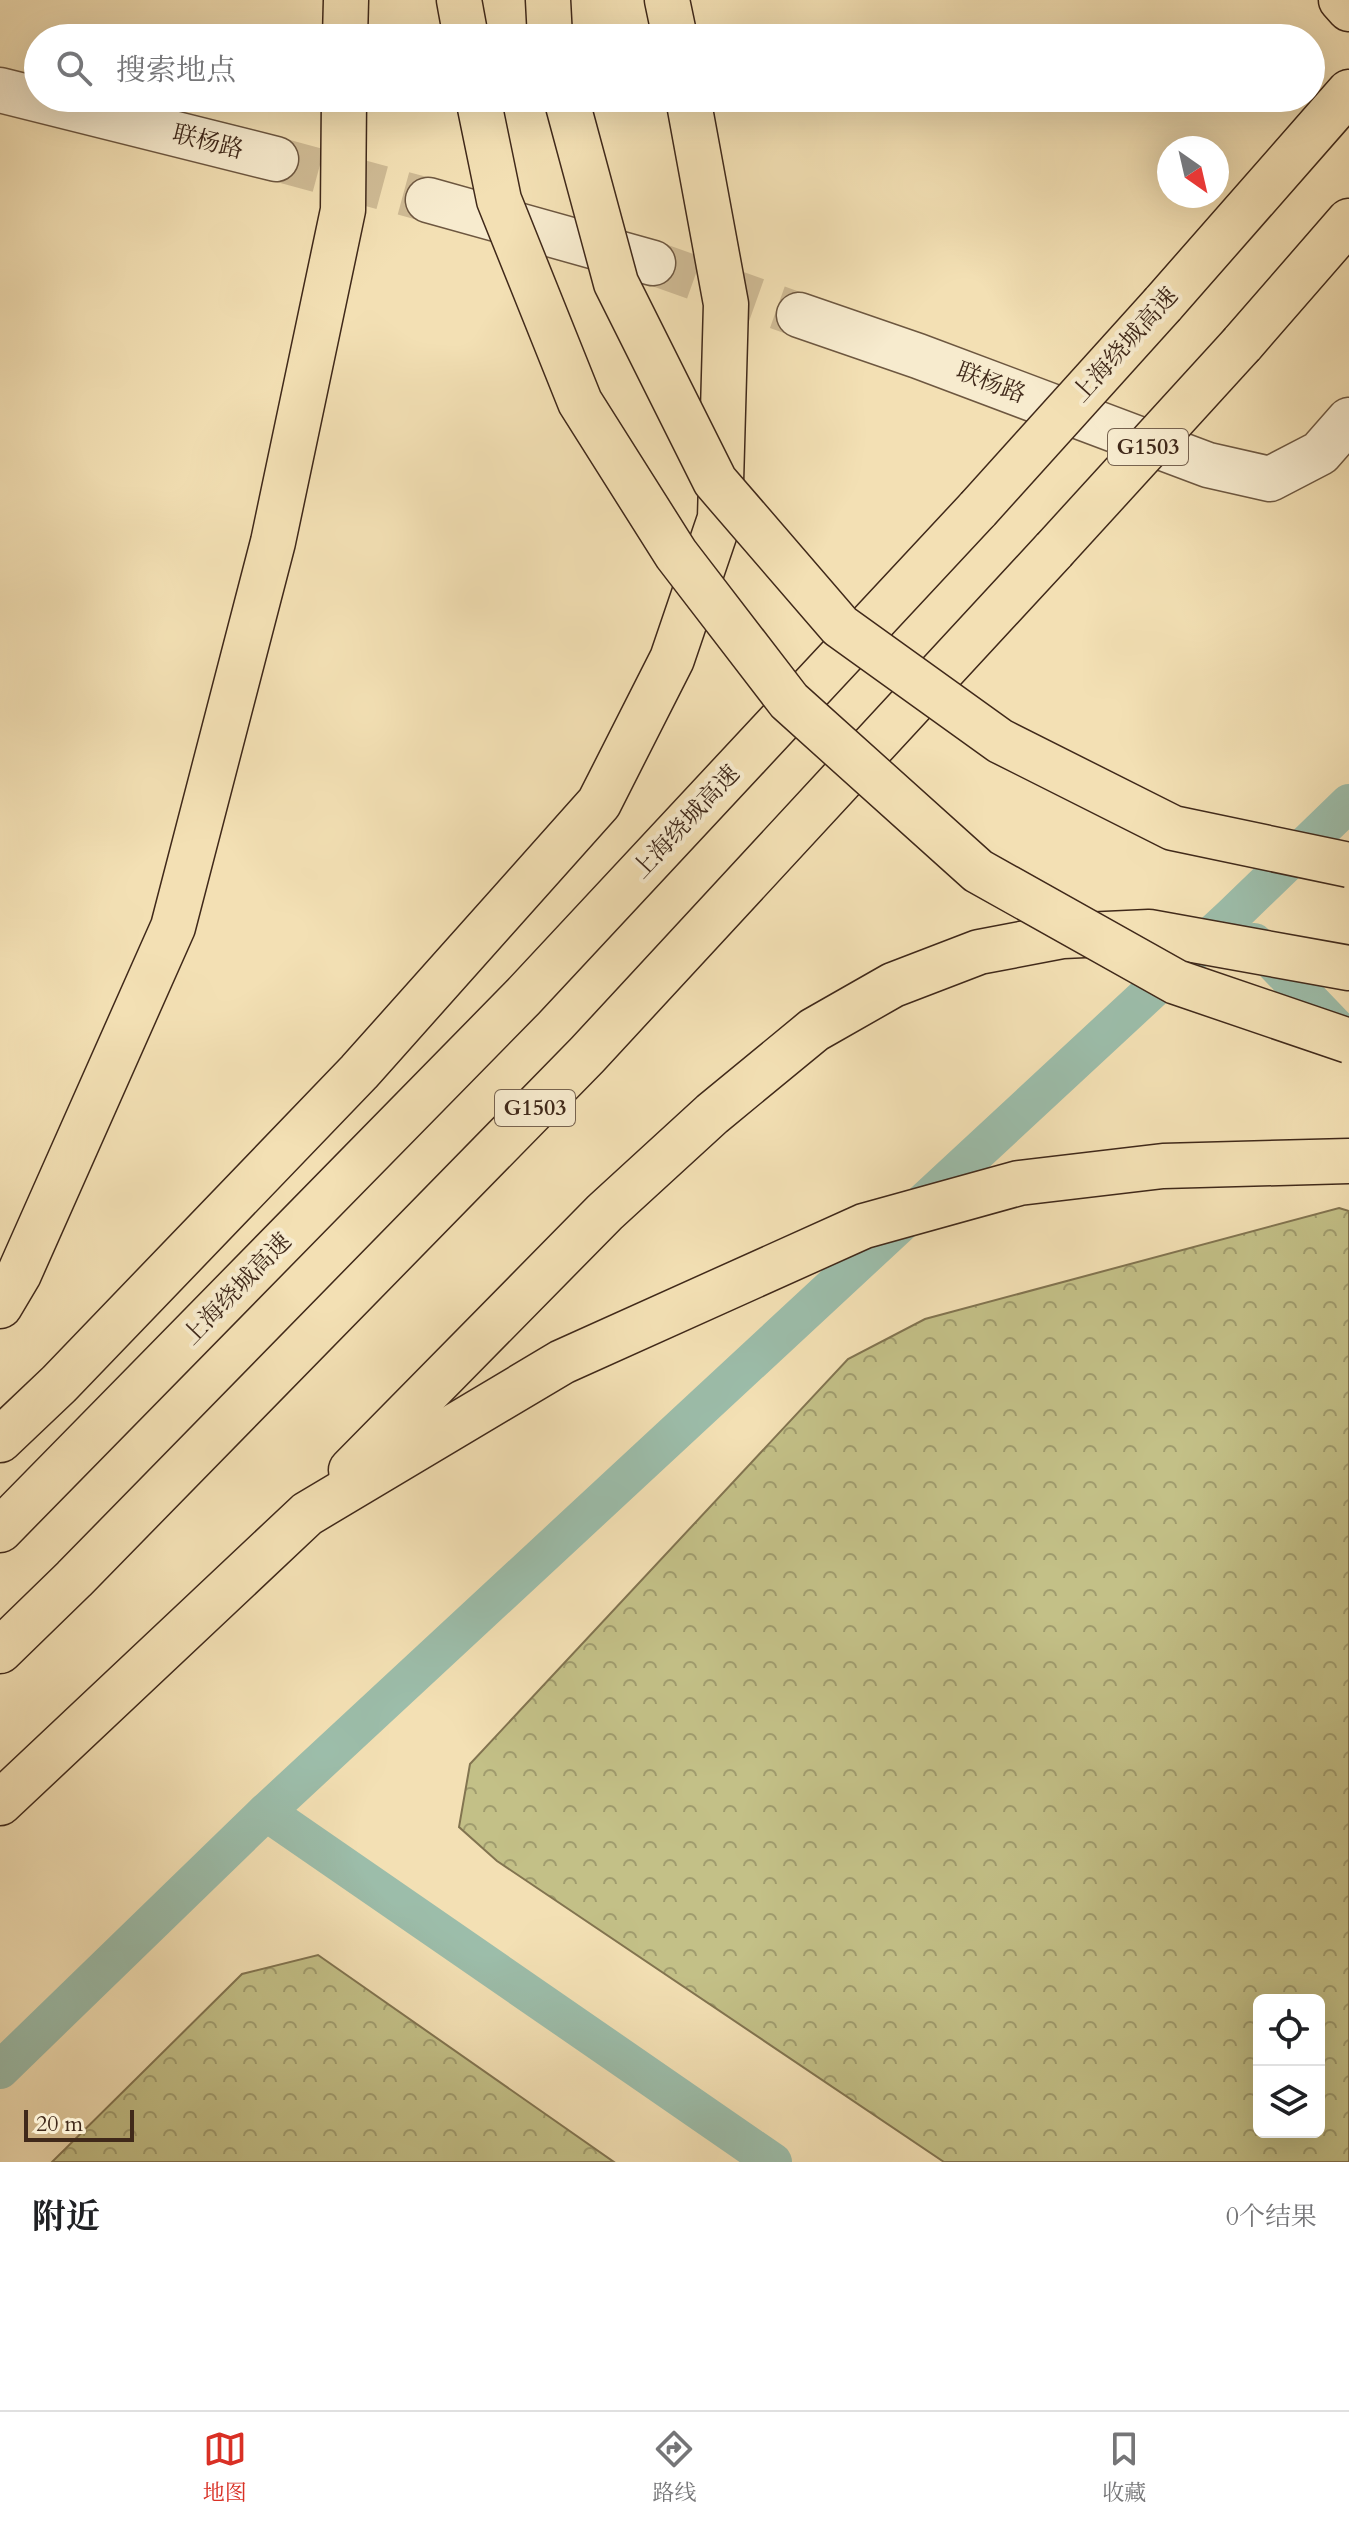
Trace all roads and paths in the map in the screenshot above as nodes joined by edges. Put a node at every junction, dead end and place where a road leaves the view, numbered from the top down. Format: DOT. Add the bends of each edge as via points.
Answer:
graph roads {
  1 [pos="346,0"];
  2 [pos="459,0"];
  3 [pos="548,0"];
  4 [pos="667,0"];
  5 [pos="1341,0"];
  6 [pos="1349,9"];
  7 [pos="345,24"];
  8 [pos="463,24"];
  9 [pos="549,24"];
  10 [pos="672,24"];
  11 [pos="0,90"];
  12 [pos="1349,92"];
  13 [pos="24,96"];
  14 [pos="88,112"];
  15 [pos="344,112"];
  16 [pos="481,112"];
  17 [pos="570,112"];
  18 [pos="691,112"];
  19 [pos="276,159"];
  20 [pos="428,200"];
  21 [pos="1349,221"];
  22 [pos="653,263"];
  23 [pos="799,315"];
  24 [pos="1349,420"];
  25 [pos="1349,865"];
  26 [pos="1349,968"];
  27 [pos="1349,1041"];
  28 [pos="1349,1161"];
  29 [pos="0,1306"];
  30 [pos="0,1440"];
  31 [pos="307,1514"];
  32 [pos="0,1530"];
  33 [pos="0,1651"];
  34 [pos="0,1803"];
  1 -- 7 [label="highway"];
  2 -- 8 [label="highway"];
  3 -- 9 [label="highway"];
  4 -- 10 [label="highway"];
  5 -- 6 [label="highway"];
  11 -- 13 [label="street, 联杨路"];
  12 -- 32 [label="highway, 上海绕城高速, bridge" via="978,509 523,997"];
  14 -- 19 [label="street, 联杨路"];
  15 -- 29 [label="highway" via="343,210 273,542 173,927"];
  16 -- 27 [label="highway, bridge" via="499,200 580,402 676,554 789,701 978,871 1176,982"];
  17 -- 25 [label="highway, bridge" via="616,283 715,481 840,626 1000,741 1173,828"];
  18 -- 30 [label="highway" via="726,304 720,518 672,659 599,803 359,1072"];
  20 -- 22 [label="street"];
  21 -- 33 [label="highway, G1503, bridge" via="1054,550 587,1055"];
  23 -- 24 [label="street, 联杨路" via="1208,465 1270,479 1320,453"];
  26 -- 31 [label="highway, bridge" via="1149,932 1063,936 979,952 893,985 814,1030 712,1114 605,1212"];
  28 -- 31 [label="highway" via="1163,1166 1019,1183 864,1226 562,1362"];
  31 -- 34 [label="highway"];
}
